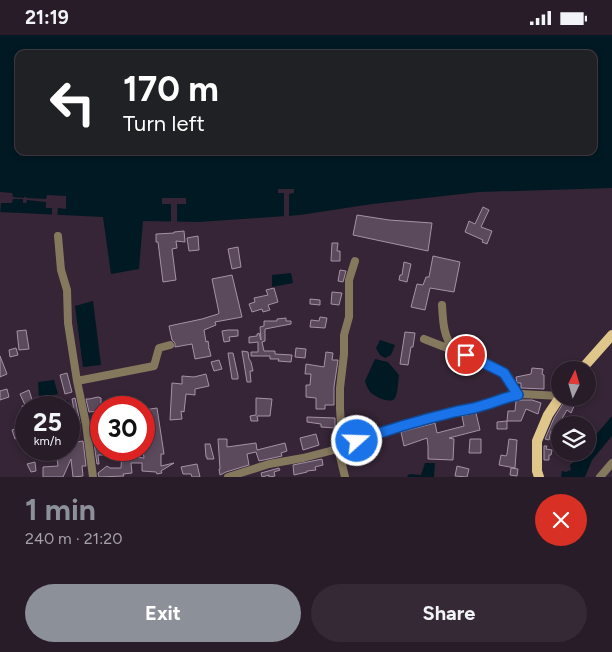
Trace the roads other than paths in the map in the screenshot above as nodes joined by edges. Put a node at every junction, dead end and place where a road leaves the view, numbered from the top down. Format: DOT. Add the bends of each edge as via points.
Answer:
graph roads {
  1 [pos="58,236"];
  2 [pos="354,261"];
  3 [pos="442,305"];
  4 [pos="612,335"];
  5 [pos="424,339"];
  6 [pos="170,345"];
  7 [pos="454,350"];
  8 [pos="590,361"];
  9 [pos="77,381"];
  10 [pos="518,395"];
  11 [pos="551,397"];
  12 [pos="554,406"];
  13 [pos="340,448"];
  14 [pos="612,463"];
  15 [pos="93,477"];
  16 [pos="228,477"];
  17 [pos="345,477"];
  18 [pos="539,477"];
  19 [pos="600,477"];
  1 -- 9 [label="street"];
  2 -- 13 [label="street" via="349,280 349,317 344,335 340,388"];
  3 -- 7 [label="street" via="443,326"];
  4 -- 8 [label="main road"];
  5 -- 7 [label="street"];
  6 -- 9 [label="street" via="158,347 154,366"];
  7 -- 10 [label="street" via="504,373"];
  9 -- 15 [label="street"];
  10 -- 11 [label="street"];
  10 -- 13 [label="street" via="408,424"];
  12 -- 18 [label="main road" via="537,441"];
  13 -- 16 [label="street"];
  13 -- 17 [label="street"];
  14 -- 19 [label="street"];
}
